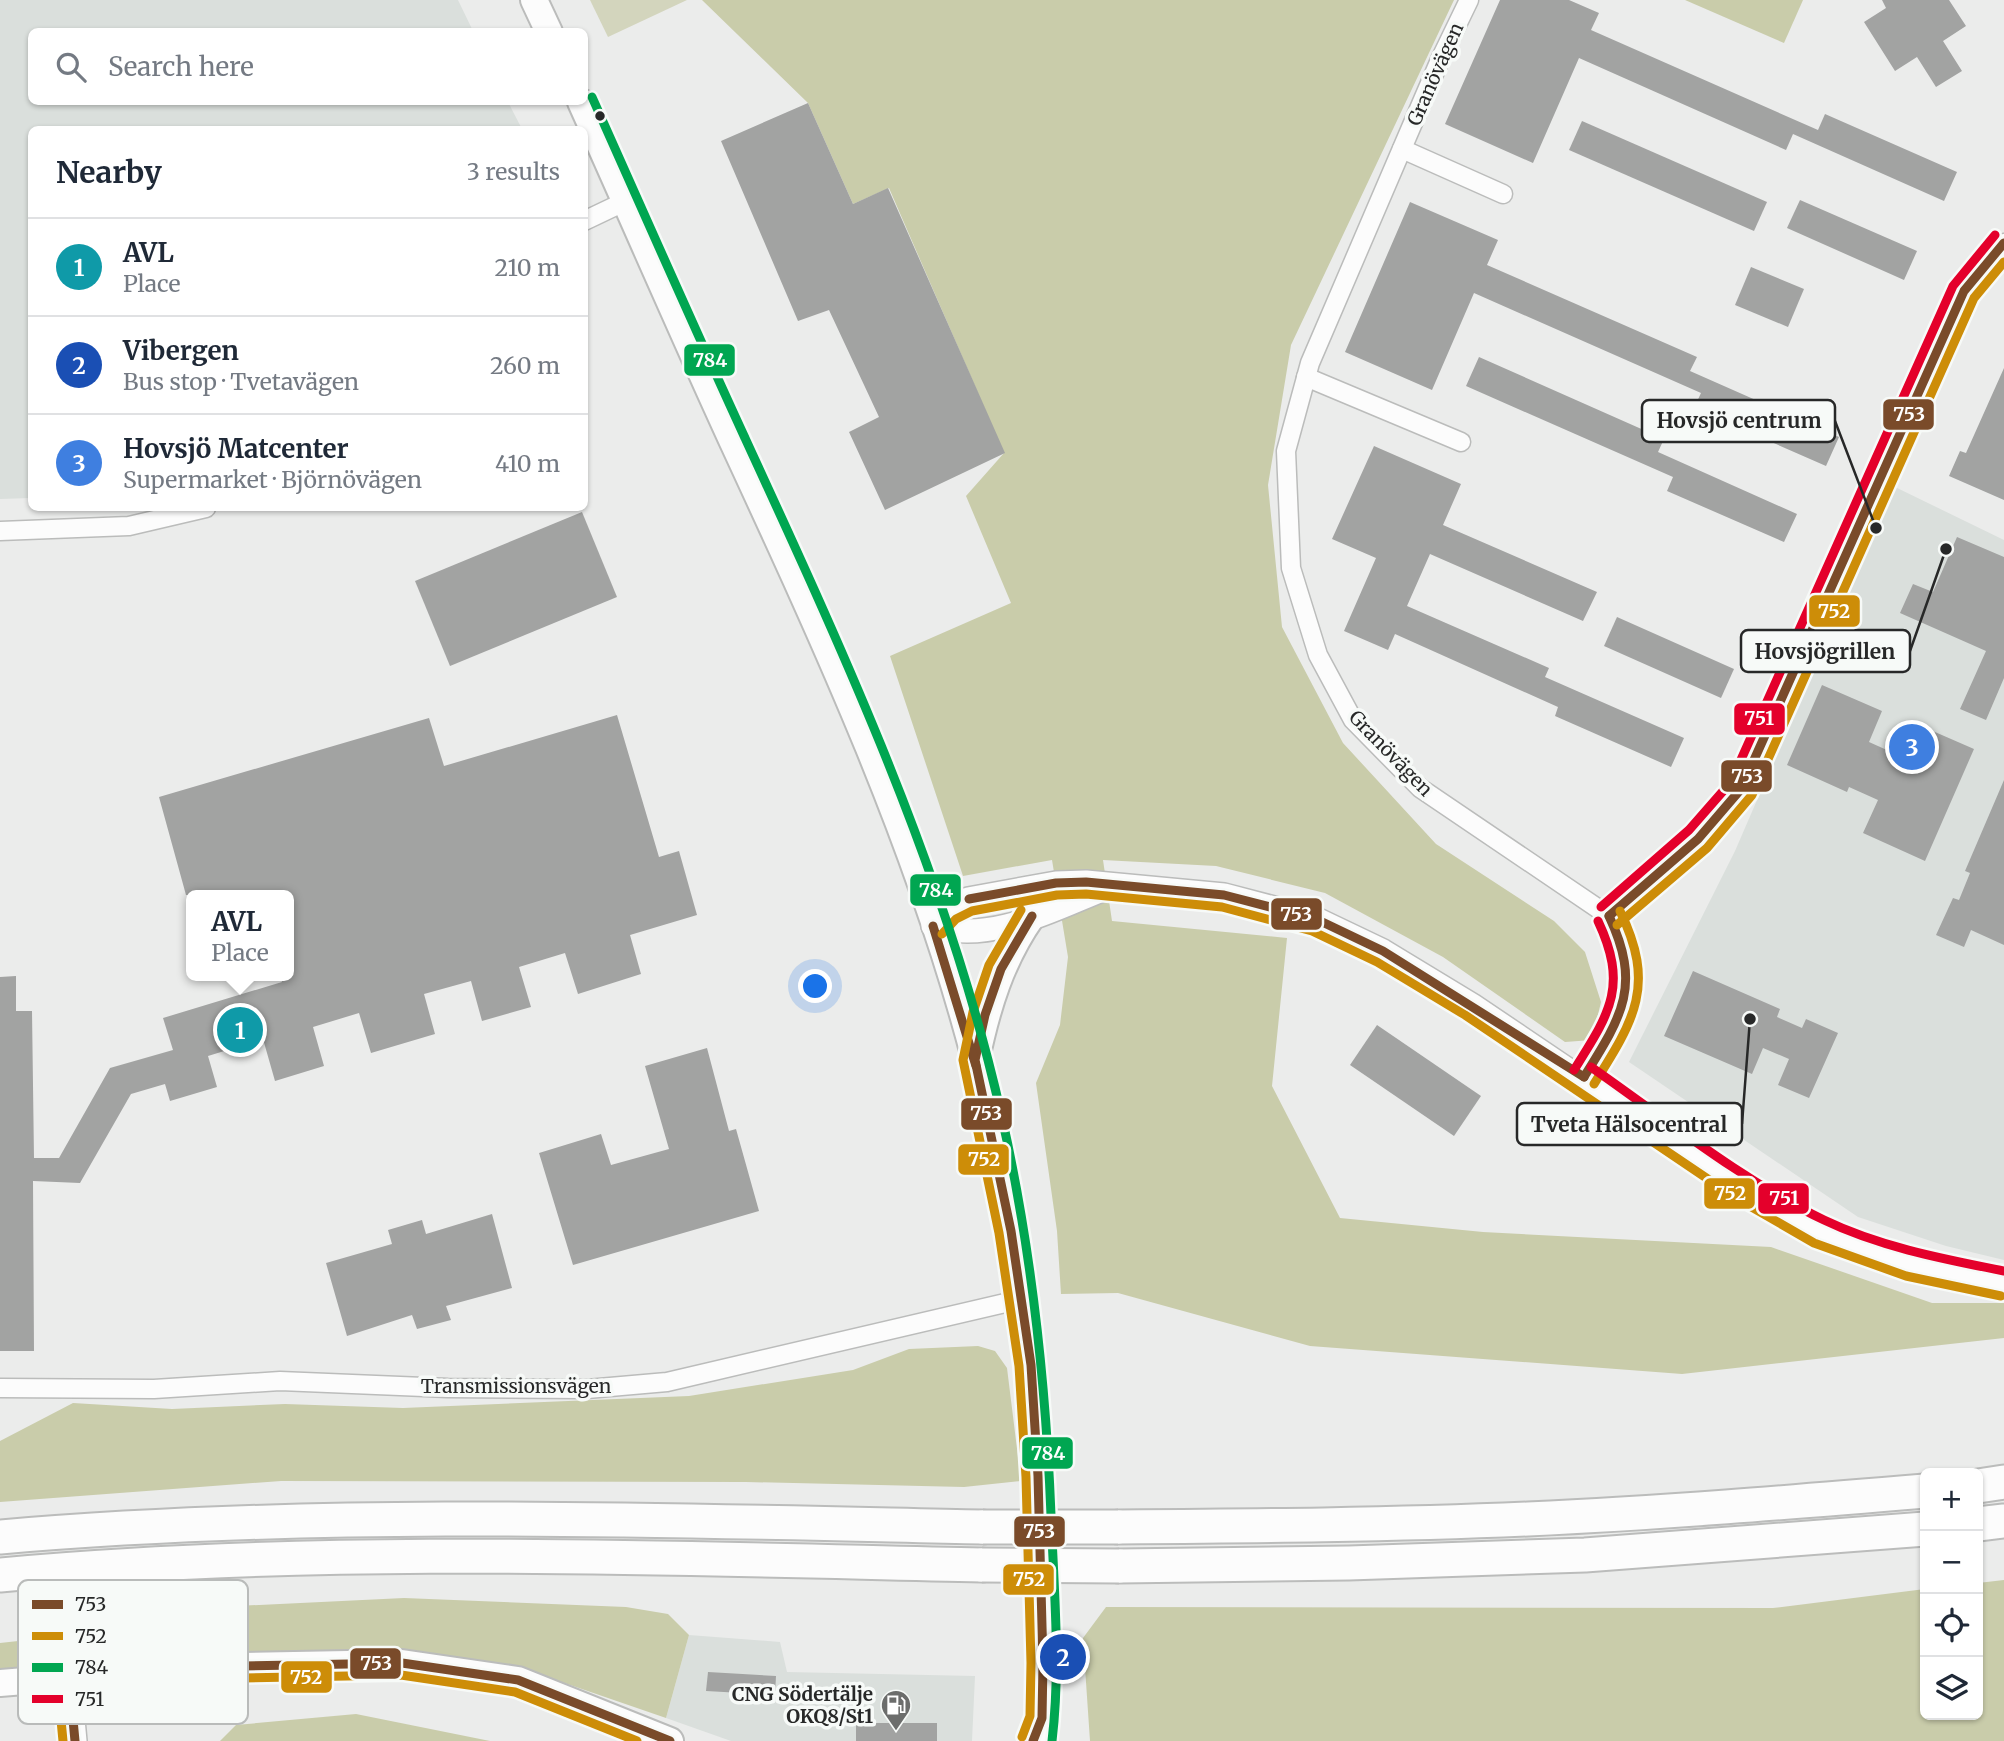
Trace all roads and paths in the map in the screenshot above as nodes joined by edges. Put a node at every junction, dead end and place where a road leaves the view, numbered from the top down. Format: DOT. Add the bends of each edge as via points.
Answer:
graph roads {
  1 [pos="534,0"];
  2 [pos="1469,0"];
  3 [pos="547,28"];
  4 [pos="582,105"];
  5 [pos="1402,149"];
  6 [pos="1503,194"];
  7 [pos="626,201"];
  8 [pos="588,219"];
  9 [pos="2004,243"];
  10 [pos="1306,377"];
  11 [pos="1461,442"];
  12 [pos="193,511"];
  13 [pos="0,531"];
  14 [pos="1112,886"];
  15 [pos="1032,916"];
  16 [pos="1609,916"];
  17 [pos="933,926"];
  18 [pos="975,1060"];
  19 [pos="1584,1077"];
  20 [pos="2004,1284"];
  21 [pos="1022,1299"];
  22 [pos="0,1388"];
  23 [pos="2004,1482"];
  24 [pos="1983,1485"];
  25 [pos="1920,1490"];
  26 [pos="2004,1521"];
  27 [pos="1983,1523"];
  28 [pos="1920,1529"];
  29 [pos="0,1537"];
  30 [pos="0,1575"];
  31 [pos="248,1666"];
  32 [pos="18,1681"];
  33 [pos="0,1683"];
  34 [pos="1040,1734"];
  35 [pos="670,1741"];
  1 -- 3 [label="main road"];
  2 -- 5 [label="street, Granövägen"];
  4 -- 7 [label="main road"];
  5 -- 6 [label="street, Granövägen"];
  5 -- 10 [label="street, Granövägen"];
  7 -- 8 [label="street"];
  7 -- 17 [label="main road" via="850,699 912,858"];
  9 -- 16 [label="street" via="1964,290 1741,789 1698,839"];
  10 -- 11 [label="street"];
  10 -- 16 [label="street, Granövägen" via="1286,451 1291,568 1318,655 1353,720 1420,788"];
  12 -- 13 [label="street" via="128,526"];
  14 -- 15 [label="street"];
  14 -- 17 [label="street" via="1056,883 968,899 948,909"];
  14 -- 19 [label="street" via="1224,895 1316,919 1383,951"];
  15 -- 17 [label="street" via="975,932"];
  15 -- 18 [label="main road" via="1001,969"];
  16 -- 19 [label="street" via="1620,934 1630,976 1627,999"];
  17 -- 18 [label="main road"];
  18 -- 21 [label="main road"];
  19 -- 20 [label="street" via="1743,1188 1820,1232 1910,1264"];
  21 -- 22 [label="street, Transmissionsvägen" via="667,1382 587,1389 279,1381 154,1389"];
  21 -- 34 [label="main road" via="1038,1476"];
  23 -- 24 [label="highway"];
  25 -- 29 [label="highway, bridge" via="1734,1507 1350,1525 983,1527 542,1518 295,1519"];
  26 -- 27 [label="highway"];
  28 -- 30 [label="highway, bridge" via="1585,1555 1349,1563 1119,1566 544,1556 310,1557"];
  31 -- 35 [label="main road" via="402,1663 518,1680"];
  32 -- 33 [label="main road"];
}
